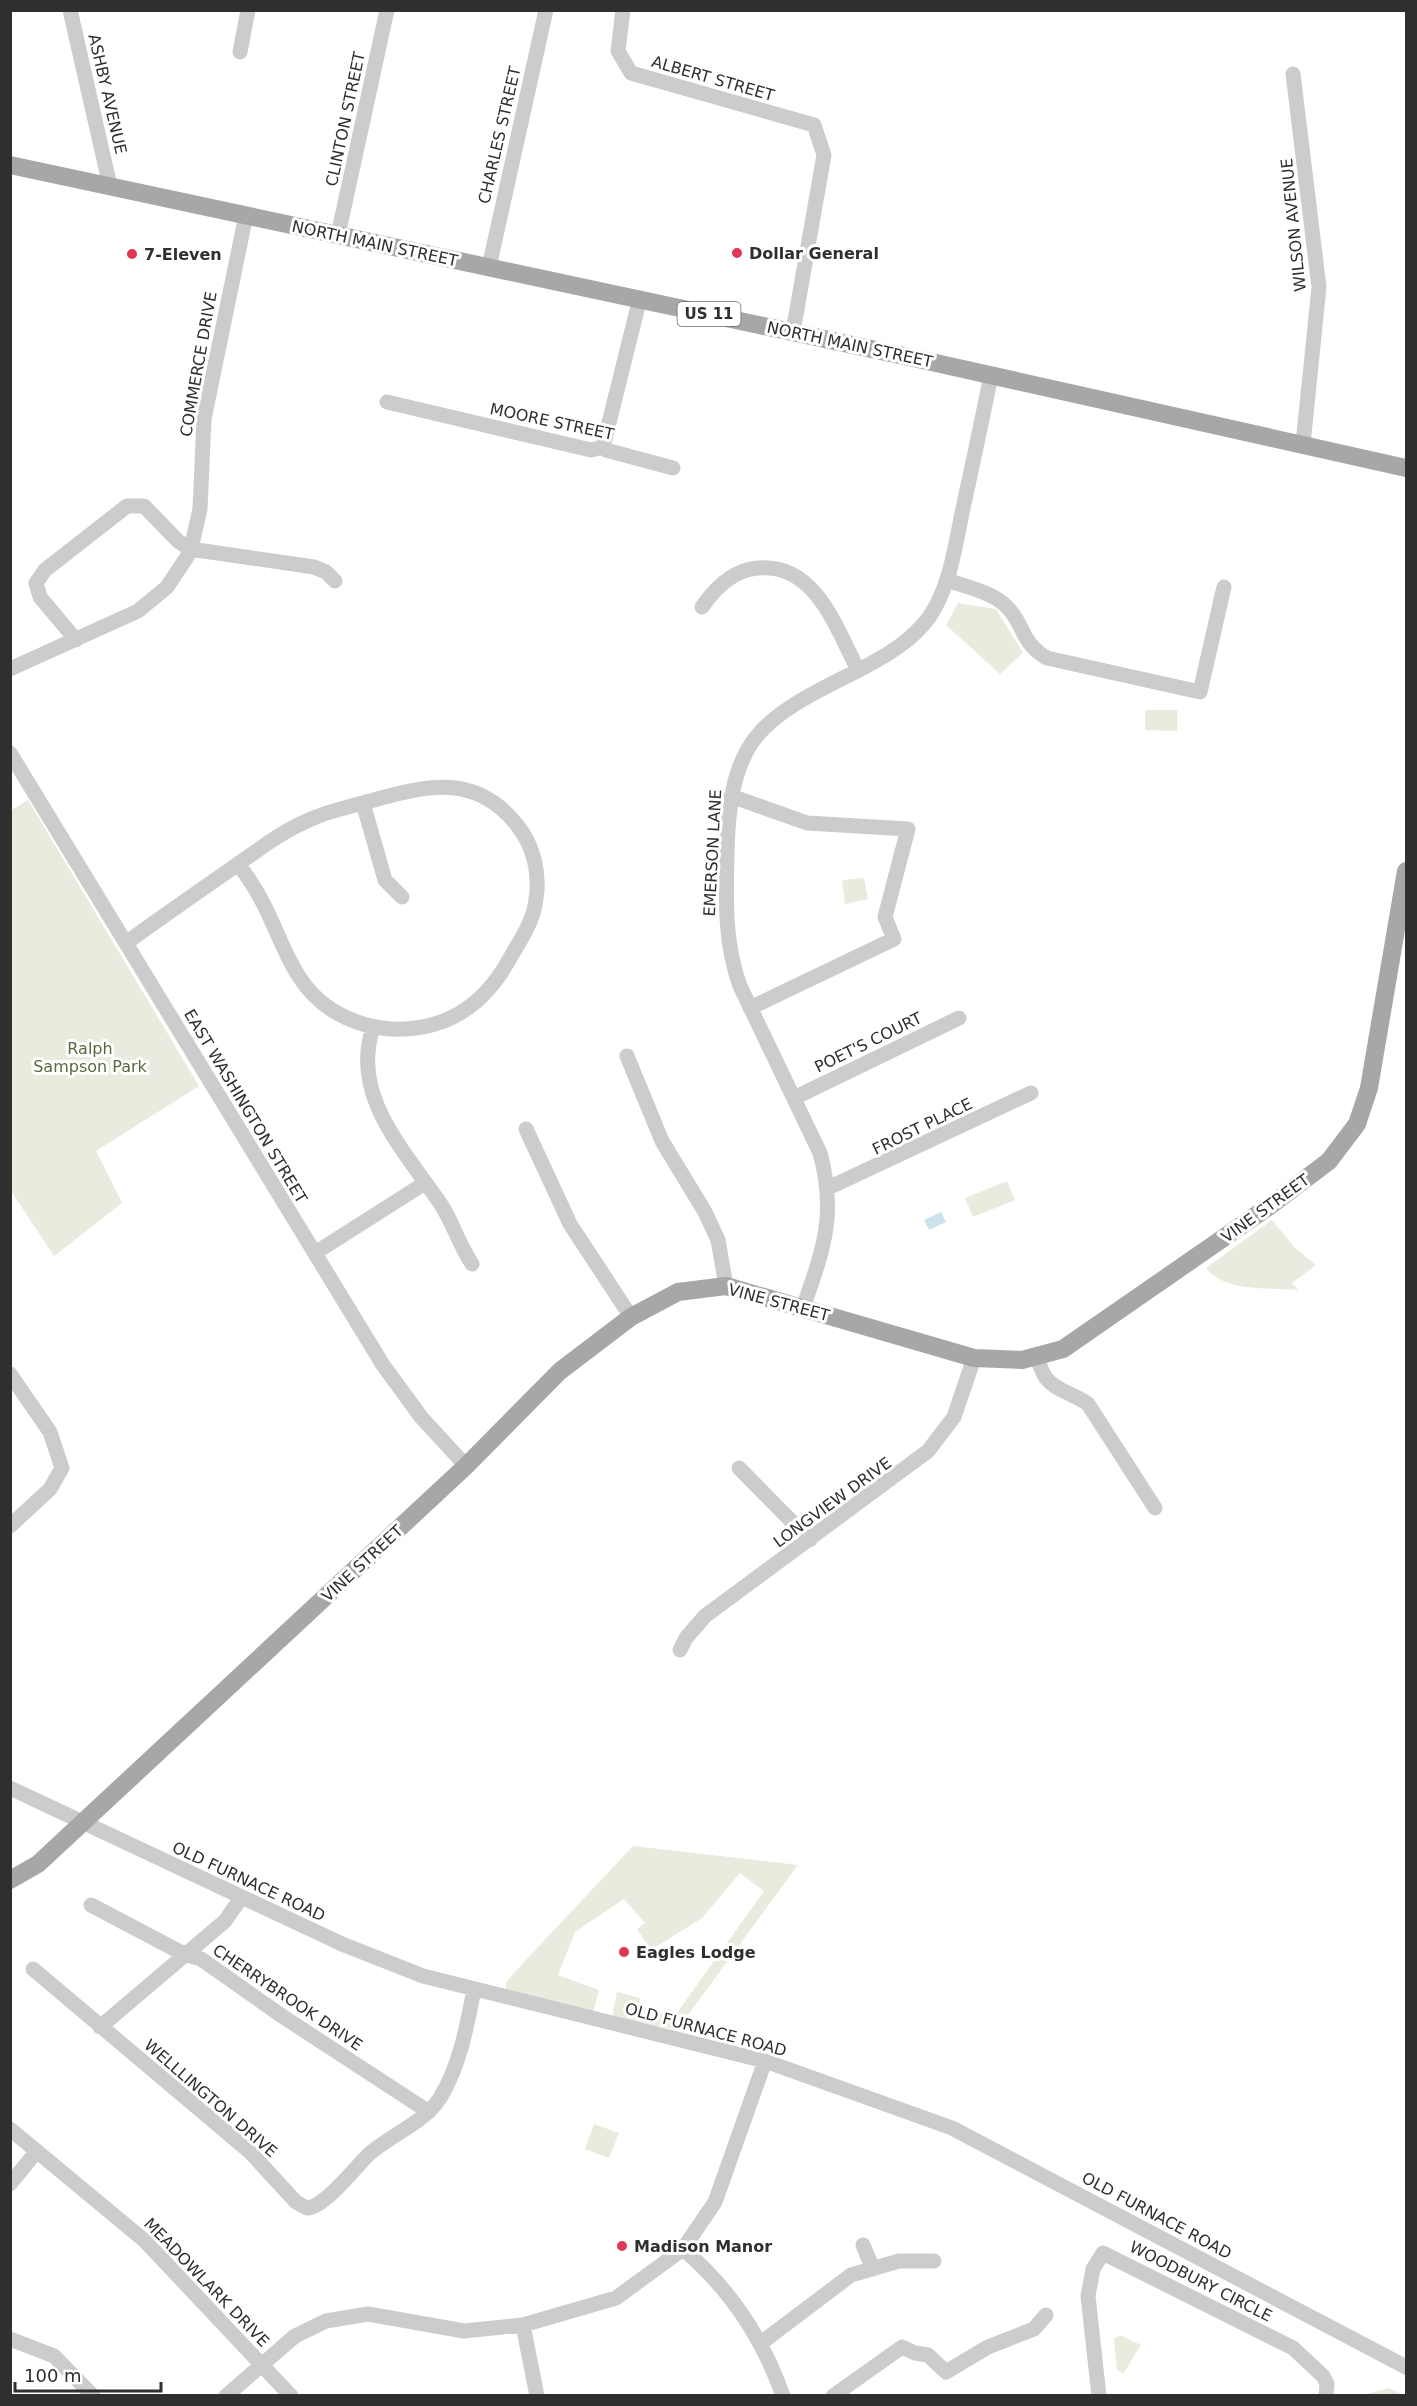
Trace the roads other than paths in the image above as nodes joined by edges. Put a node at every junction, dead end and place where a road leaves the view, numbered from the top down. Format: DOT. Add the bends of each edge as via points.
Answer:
graph roads {
  1 [pos="248,10"];
  2 [pos="387,10"];
  3 [pos="546,10"];
  4 [pos="622,10"];
  5 [pos="69,11"];
  6 [pos="240,51"];
  7 [pos="1293,74"];
  8 [pos="10,165"];
  9 [pos="110,186"];
  10 [pos="246,215"];
  11 [pos="338,235"];
  12 [pos="489,267"];
  13 [pos="640,298"];
  14 [pos="793,332"];
  15 [pos="991,375"];
  16 [pos="387,402"];
  17 [pos="1303,444"];
  18 [pos="603,447"];
  19 [pos="674,468"];
  20 [pos="1407,468"];
  21 [pos="190,549"];
  22 [pos="947,580"];
  23 [pos="335,581"];
  24 [pos="1224,587"];
  25 [pos="702,607"];
  26 [pos="76,640"];
  27 [pos="10,669"];
  28 [pos="858,670"];
  29 [pos="10,753"];
  30 [pos="731,796"];
  31 [pos="363,803"];
  32 [pos="238,864"];
  33 [pos="1407,871"];
  34 [pos="402,897"];
  35 [pos="126,943"];
  36 [pos="750,1008"];
  37 [pos="959,1018"];
  38 [pos="373,1028"];
  39 [pos="627,1056"];
  40 [pos="1031,1093"];
  41 [pos="794,1098"];
  42 [pos="526,1129"];
  43 [pos="425,1183"];
  44 [pos="828,1188"];
  45 [pos="315,1253"];
  46 [pos="472,1264"];
  47 [pos="726,1286"];
  48 [pos="803,1308"];
  49 [pos="631,1317"];
  50 [pos="1036,1356"];
  51 [pos="974,1358"];
  52 [pos="10,1374"];
  53 [pos="466,1466"];
  54 [pos="739,1468"];
  55 [pos="1155,1508"];
  56 [pos="10,1526"];
  57 [pos="810,1540"];
  58 [pos="680,1650"];
  59 [pos="10,1788"];
  60 [pos="82,1822"];
  61 [pos="10,1880"];
  62 [pos="241,1898"];
  63 [pos="91,1905"];
  64 [pos="183,1954"];
  65 [pos="33,1969"];
  66 [pos="474,1989"];
  67 [pos="100,2026"];
  68 [pos="765,2061"];
  69 [pos="429,2112"];
  70 [pos="10,2129"];
  71 [pos="37,2151"];
  72 [pos="10,2184"];
  73 [pos="863,2245"];
  74 [pos="683,2249"];
  75 [pos="934,2261"];
  76 [pos="873,2269"];
  77 [pos="1046,2315"];
  78 [pos="523,2325"];
  79 [pos="10,2339"];
  80 [pos="761,2343"];
  81 [pos="261,2363"];
  82 [pos="1407,2367"];
  83 [pos="93,2396"];
  84 [pos="226,2396"];
  85 [pos="291,2396"];
  86 [pos="537,2396"];
  87 [pos="783,2396"];
  88 [pos="833,2396"];
  89 [pos="1099,2396"];
  90 [pos="1326,2396"];
  1 -- 6 [label="street"];
  2 -- 11 [label="street, CLINTON STREET"];
  3 -- 12 [label="street, CHARLES STREET"];
  4 -- 14 [label="street, ALBERT STREET" via="618,51 631,73 814,125 824,155"];
  5 -- 9 [label="street, ASHBY AVENUE"];
  7 -- 17 [label="street, WILSON AVENUE" via="1319,287"];
  8 -- 9 [label="main road, NORTH MAIN STREET / US 11"];
  9 -- 10 [label="main road, NORTH MAIN STREET / US 11"];
  10 -- 11 [label="main road, NORTH MAIN STREET / US 11"];
  10 -- 21 [label="street, COMMERCE DRIVE" via="204,419 200,504"];
  11 -- 12 [label="main road, NORTH MAIN STREET / US 11"];
  12 -- 13 [label="main road, NORTH MAIN STREET / US 11"];
  13 -- 14 [label="main road, NORTH MAIN STREET / US 11"];
  13 -- 18 [label="street"];
  14 -- 15 [label="main road, NORTH MAIN STREET / US 11"];
  15 -- 17 [label="main road, NORTH MAIN STREET / US 11"];
  15 -- 22 [label="street, EMERSON LANE"];
  16 -- 18 [label="street, MOORE STREET" via="591,450"];
  17 -- 20 [label="main road, NORTH MAIN STREET / US 11"];
  18 -- 19 [label="street, MOORE STREET"];
  21 -- 23 [label="street" via="314,567"];
  21 -- 26 [label="street, COMMERCE DRIVE" via="171,582 153,600 131,615"];
  21 -- 26 [label="street" via="144,506 120,510 45,570 36,583 40,597"];
  22 -- 24 [label="street" via="996,599 1008,608 1028,642 1047,658 1200,692"];
  22 -- 28 [label="street, EMERSON LANE" via="933,610 916,631 888,654"];
  25 -- 28 [label="street" via="719,586 746,570 773,569 794,575 821,601"];
  26 -- 27 [label="street, COMMERCE DRIVE"];
  28 -- 30 [label="street, EMERSON LANE" via="796,704 759,732 738,766"];
  29 -- 35 [label="street, EAST WASHINGTON STREET"];
  30 -- 36 [label="street, EMERSON LANE" via="727,942 731,963"];
  30 -- 36 [label="street" via="807,823 908,829 885,917 894,939"];
  31 -- 32 [label="street" via="301,823"];
  31 -- 34 [label="street" via="385,880"];
  31 -- 38 [label="street" via="433,786 479,795 505,812 522,831 533,854 537,883 528,927 498,978 480,999 430,1026"];
  32 -- 35 [label="street"];
  32 -- 38 [label="street" via="264,905 301,982 332,1010"];
  33 -- 50 [label="main road, VINE STREET" via="1369,1088 1357,1124 1329,1161 1196,1259 1063,1349"];
  35 -- 45 [label="street, EAST WASHINGTON STREET"];
  36 -- 41 [label="street, EMERSON LANE"];
  37 -- 41 [label="street, POET'S COURT"];
  38 -- 43 [label="street" via="368,1059 376,1105"];
  39 -- 47 [label="street" via="662,1141 718,1240"];
  40 -- 44 [label="street, FROST PLACE"];
  41 -- 44 [label="street, EMERSON LANE" via="820,1153"];
  42 -- 49 [label="street" via="570,1224"];
  43 -- 45 [label="street"];
  43 -- 46 [label="street" via="442,1206"];
  44 -- 48 [label="street, EMERSON LANE" via="828,1226"];
  45 -- 53 [label="street, EAST WASHINGTON STREET" via="392,1378"];
  47 -- 48 [label="main road, VINE STREET"];
  47 -- 49 [label="main road, VINE STREET" via="678,1292"];
  48 -- 51 [label="main road, VINE STREET"];
  49 -- 53 [label="main road, VINE STREET" via="560,1371"];
  50 -- 51 [label="main road, VINE STREET" via="1022,1360"];
  50 -- 55 [label="street" via="1047,1379 1088,1404"];
  51 -- 57 [label="street, LONGVIEW DRIVE" via="957,1411 933,1447"];
  52 -- 56 [label="street" via="50,1432 61,1472 50,1489"];
  53 -- 60 [label="main road, VINE STREET"];
  54 -- 57 [label="street"];
  57 -- 58 [label="street, LONGVIEW DRIVE" via="705,1616"];
  59 -- 60 [label="street, OLD FURNACE ROAD"];
  60 -- 61 [label="main road, VINE STREET" via="38,1864"];
  60 -- 62 [label="street, OLD FURNACE ROAD"];
  62 -- 64 [label="street" via="225,1921"];
  62 -- 66 [label="street, OLD FURNACE ROAD" via="423,1976"];
  63 -- 64 [label="street, CHERRYBROOK DRIVE"];
  64 -- 67 [label="street"];
  64 -- 69 [label="street, CHERRYBROOK DRIVE" via="201,1959"];
  65 -- 67 [label="street, WELLLINGTON DRIVE"];
  66 -- 68 [label="street, OLD FURNACE ROAD"];
  66 -- 69 [label="street, WELLLINGTON DRIVE" via="460,2054 440,2098"];
  67 -- 69 [label="street, WELLLINGTON DRIVE" via="250,2152 296,2202 307,2208 321,2202 369,2154"];
  68 -- 74 [label="street" via="715,2202"];
  68 -- 82 [label="street, OLD FURNACE ROAD" via="952,2128"];
  70 -- 71 [label="street, MEADOWLARK DRIVE"];
  71 -- 72 [label="street"];
  71 -- 81 [label="street, MEADOWLARK DRIVE" via="145,2241"];
  73 -- 76 [label="street"];
  74 -- 78 [label="street" via="616,2298"];
  74 -- 80 [label="street" via="739,2309"];
  75 -- 76 [label="street" via="899,2261"];
  76 -- 80 [label="street" via="851,2275"];
  77 -- 88 [label="street" via="1034,2329 988,2347 946,2372 928,2355 902,2347"];
  78 -- 81 [label="street" via="464,2331 368,2314 326,2321 295,2336"];
  78 -- 86 [label="street"];
  79 -- 83 [label="street" via="54,2356"];
  80 -- 87 [label="street"];
  81 -- 84 [label="street"];
  81 -- 85 [label="street, MEADOWLARK DRIVE"];
  89 -- 90 [label="street, WOODBURY CIRCLE" via="1088,2296 1093,2269 1103,2253 1293,2348 1323,2376"];
}
